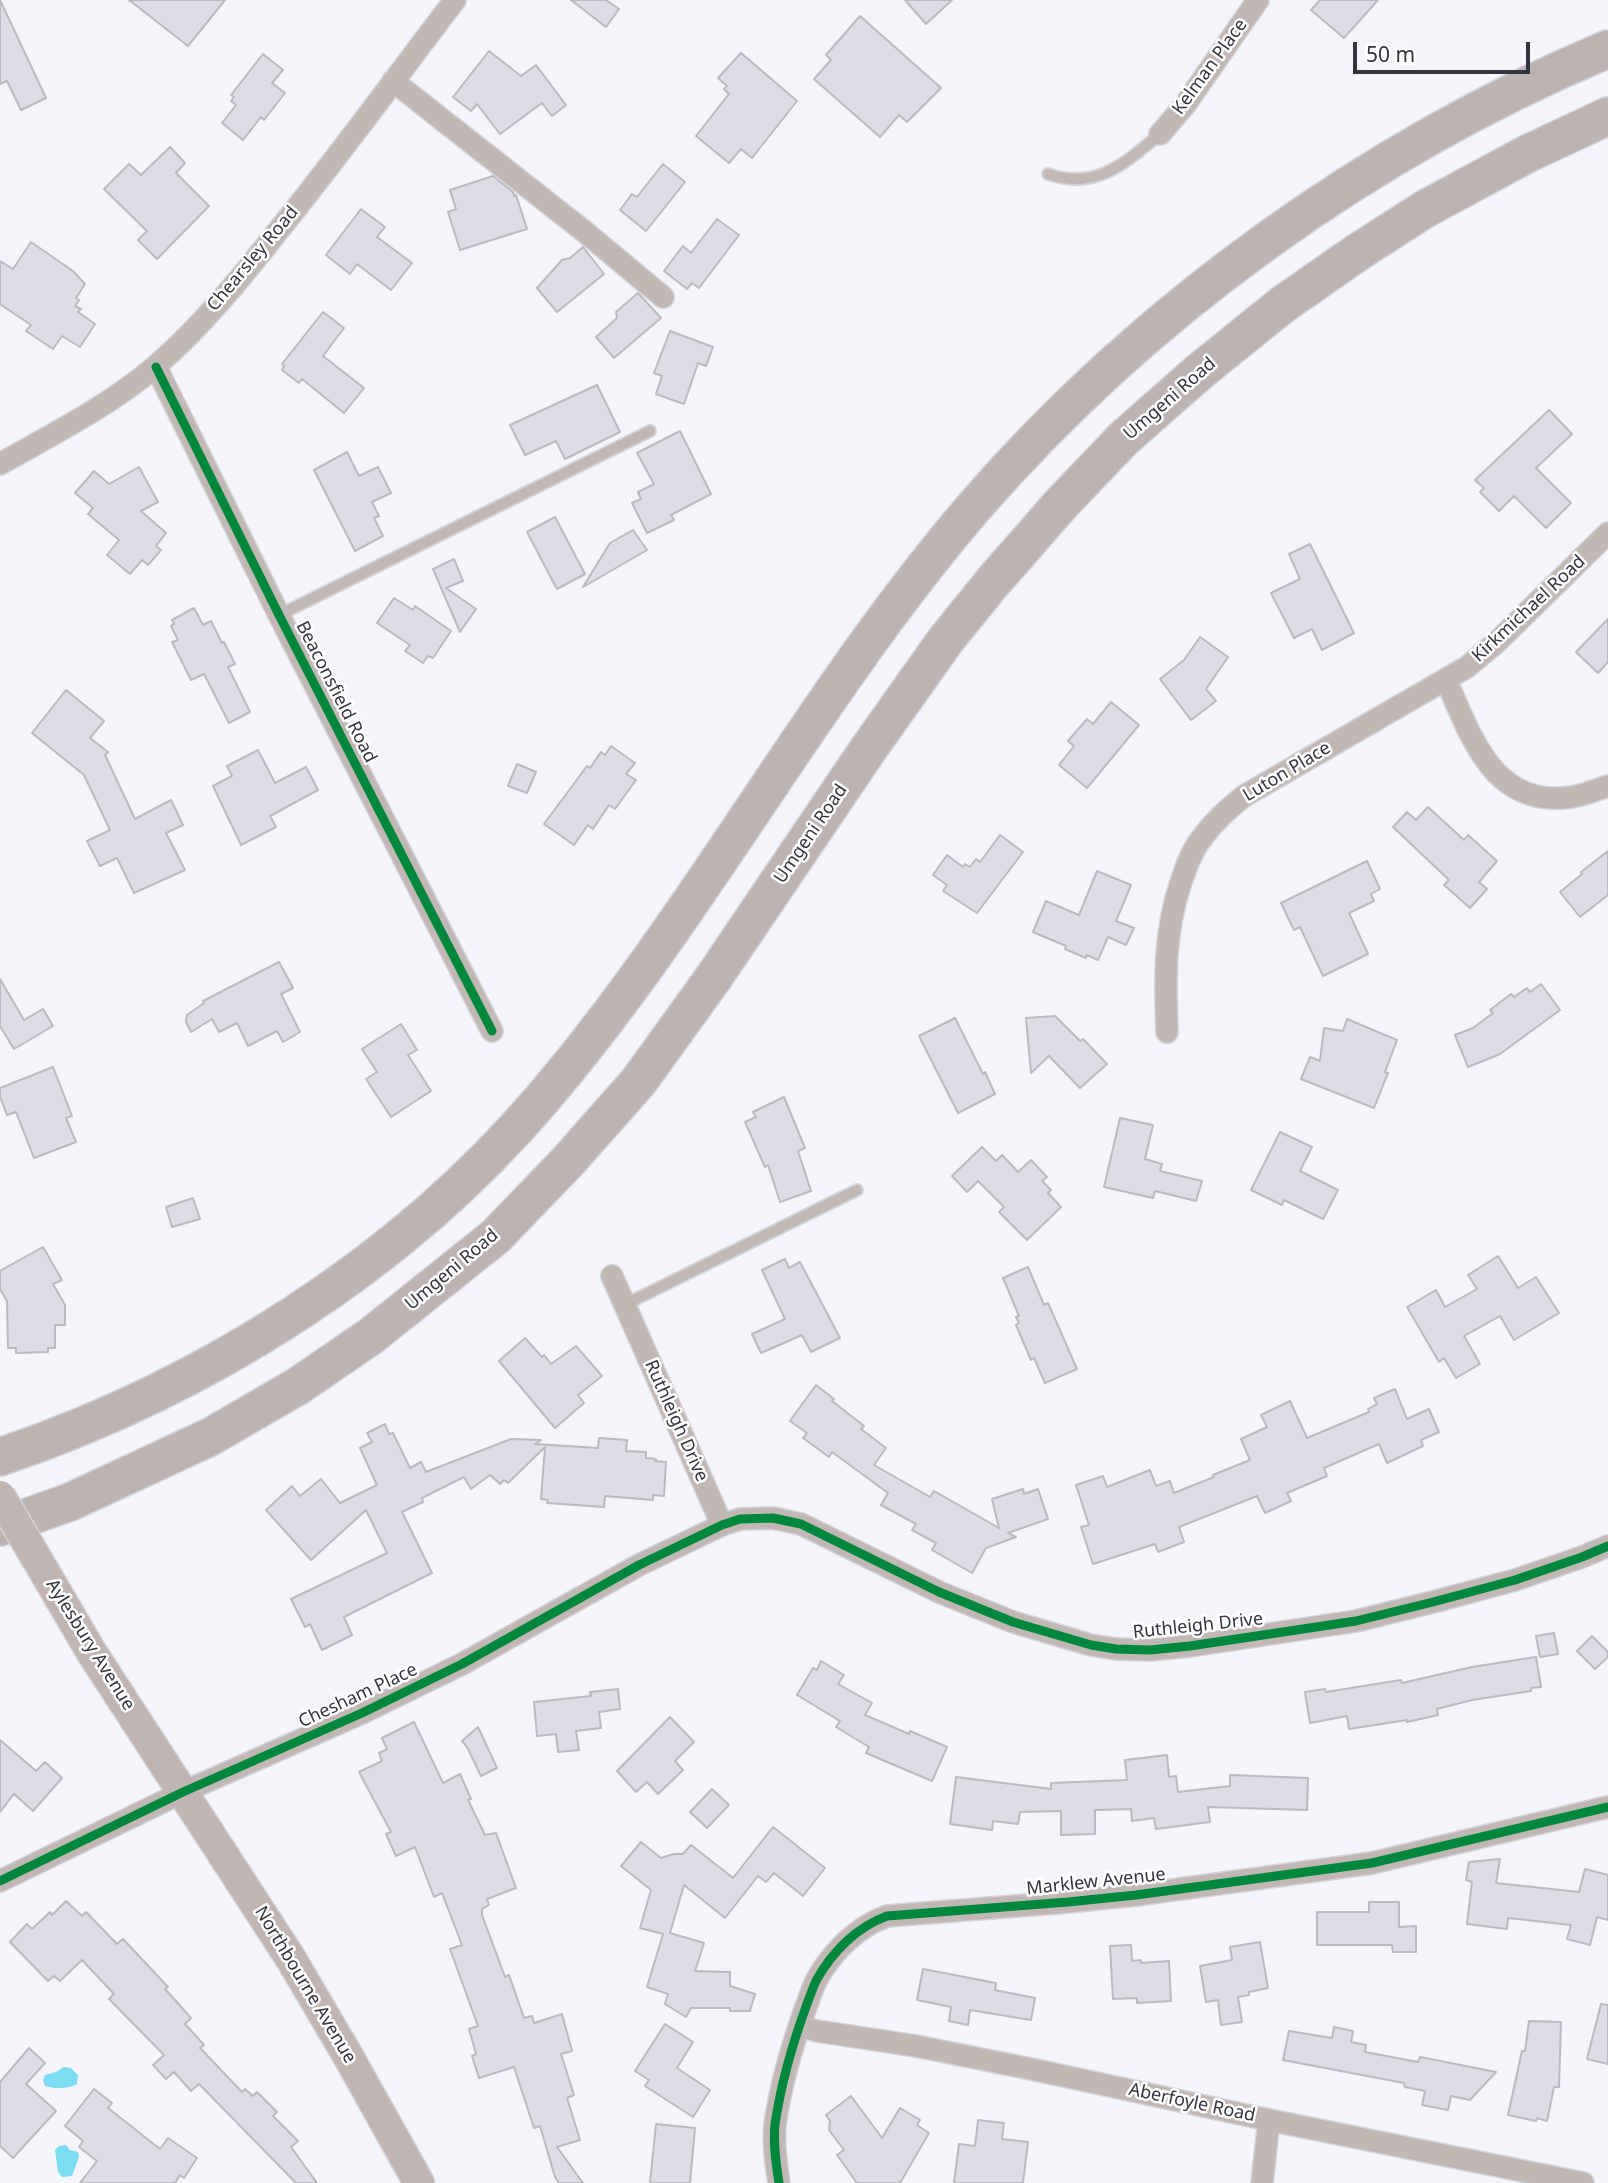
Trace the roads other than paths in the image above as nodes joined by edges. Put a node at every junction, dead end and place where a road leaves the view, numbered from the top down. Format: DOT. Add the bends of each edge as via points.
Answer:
graph roads {
  1 [pos="455,0"];
  2 [pos="1258,0"];
  3 [pos="1608,49"];
  4 [pos="393,81"];
  5 [pos="1608,116"];
  6 [pos="1160,134"];
  7 [pos="1048,174"];
  8 [pos="663,297"];
  9 [pos="156,367"];
  10 [pos="650,431"];
  11 [pos="0,464"];
  12 [pos="1608,533"];
  13 [pos="279,615"];
  14 [pos="1446,680"];
  15 [pos="1608,786"];
  16 [pos="492,1031"];
  17 [pos="1167,1032"];
  18 [pos="857,1189"];
  19 [pos="612,1276"];
  20 [pos="624,1305"];
  21 [pos="0,1457"];
  22 [pos="0,1496"];
  23 [pos="722,1525"];
  24 [pos="0,1527"];
  25 [pos="1608,1546"];
  26 [pos="183,1792"];
  27 [pos="1608,1807"];
  28 [pos="0,1881"];
  29 [pos="799,2026"];
  30 [pos="1269,2120"];
  31 [pos="419,2183"];
  32 [pos="779,2183"];
  33 [pos="1262,2183"];
  34 [pos="1583,2183"];
  1 -- 4 [label="street, Chearsley Road"];
  2 -- 6 [label="street, Kelman Place"];
  3 -- 21 [label="highway" via="1483,108 1335,195 1187,303 1047,427 906,592 585,1047 539,1103 433,1210 290,1318 198,1372 62,1435"];
  4 -- 8 [label="street"];
  4 -- 9 [label="street, Chearsley Road" via="244,273"];
  5 -- 24 [label="highway, Umgeni Road" via="1425,209 1358,251 1274,312 1123,439 1061,504 945,641 639,1081 496,1236 371,1336 298,1385 198,1443 70,1502"];
  6 -- 7 [label="lane" via="1112,171 1078,181"];
  9 -- 11 [label="street, Chearsley Road"];
  9 -- 13 [label="street, Beaconsfield Road"];
  10 -- 13 [label="lane"];
  12 -- 14 [label="street, Kirkmichael Road" via="1497,642"];
  13 -- 16 [label="street, Beaconsfield Road"];
  14 -- 15 [label="street" via="1470,732 1503,781 1518,790 1554,797 1572,797"];
  14 -- 17 [label="street, Luton Place" via="1244,796 1200,840 1171,910 1165,972"];
  18 -- 20 [label="lane"];
  19 -- 20 [label="street, Ruthleigh Drive"];
  20 -- 23 [label="street, Ruthleigh Drive"];
  22 -- 26 [label="street, Aylesbury Avenue, bridge" via="92,1653"];
  23 -- 25 [label="street, Ruthleigh Drive" via="758,1517 801,1524 939,1592 1013,1622 1091,1646 1150,1650 1356,1620 1515,1580"];
  23 -- 26 [label="street, Chesham Place" via="639,1565 462,1664"];
  26 -- 28 [label="street, Chesham Place"];
  26 -- 31 [label="street, Northbourne Avenue" via="291,1959"];
  27 -- 29 [label="street, Marklew Avenue" via="1372,1863 1082,1900 887,1916 855,1932 835,1954 817,1980"];
  29 -- 30 [label="street, Aberfoyle Road" via="954,2053"];
  29 -- 32 [label="street, Marklew Avenue" via="775,2125"];
  30 -- 33 [label="street"];
  30 -- 34 [label="street, Aberfoyle Road"];
}
